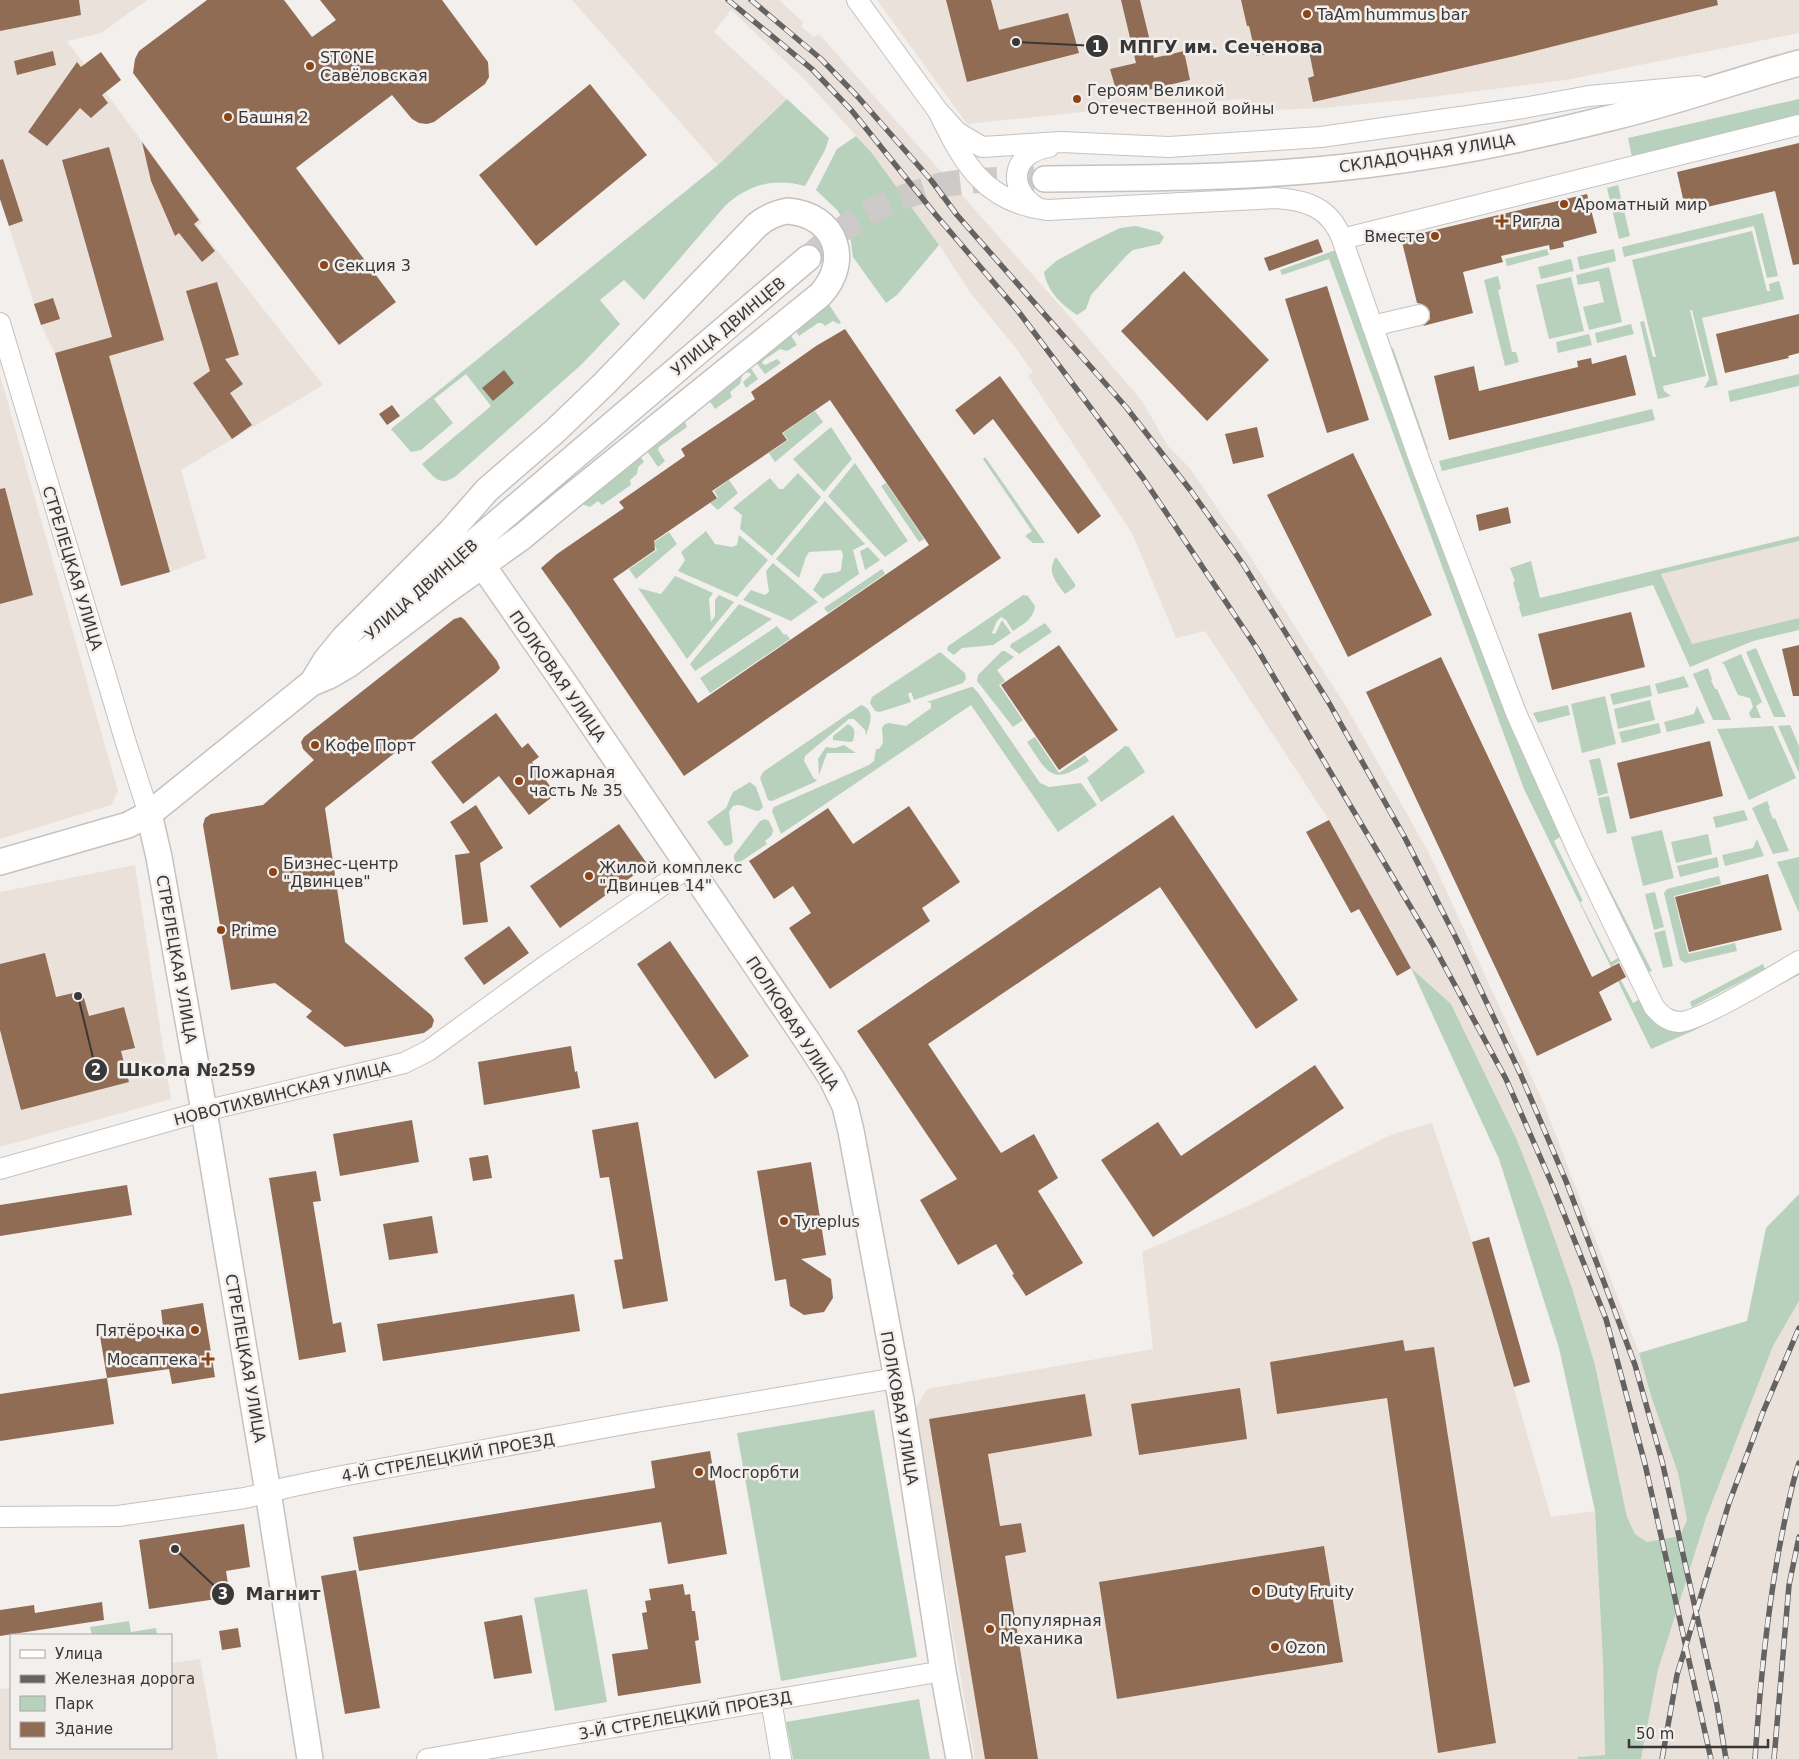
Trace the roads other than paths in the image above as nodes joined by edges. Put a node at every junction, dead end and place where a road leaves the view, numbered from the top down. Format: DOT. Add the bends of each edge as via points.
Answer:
graph roads {
  1 [pos="858,0"];
  2 [pos="1799,63"];
  3 [pos="1729,83"];
  4 [pos="938,110"];
  5 [pos="1799,125"];
  6 [pos="1077,143"];
  7 [pos="1045,179"];
  8 [pos="1040,209"];
  9 [pos="1341,236"];
  10 [pos="808,258"];
  11 [pos="1419,315"];
  12 [pos="0,323"];
  13 [pos="1372,326"];
  14 [pos="478,539"];
  15 [pos="483,566"];
  16 [pos="312,683"];
  17 [pos="149,814"];
  18 [pos="0,862"];
  19 [pos="689,867"];
  20 [pos="1799,961"];
  21 [pos="204,1110"];
  22 [pos="0,1169"];
  23 [pos="896,1378"];
  24 [pos="268,1492"];
  25 [pos="0,1517"];
  26 [pos="943,1671"];
  27 [pos="770,1700"];
  28 [pos="310,1759"];
  29 [pos="427,1759"];
  30 [pos="781,1759"];
  31 [pos="959,1759"];
  1 -- 4 [label="street"];
  2 -- 3 [label="street, СКЛАДОЧНАЯ УЛИЦА"];
  3 -- 6 [label="street" via="1589,96 1321,137 1169,147"];
  3 -- 7 [label="street, СКЛАДОЧНАЯ УЛИЦА" via="1615,117 1503,142 1372,164 1234,176"];
  4 -- 6 [label="street" via="957,132 982,147"];
  4 -- 8 [label="street" via="952,140 975,174 1008,200"];
  5 -- 9 [label="street"];
  6 -- 8 [label="street" via="1044,148 1023,160 1017,182 1027,201"];
  8 -- 9 [label="street" via="1294,199 1318,207 1330,218"];
  9 -- 13 [label="street"];
  10 -- 14 [label="street, УЛИЦА ДВИНЦЕВ"];
  11 -- 13 [label="street"];
  12 -- 17 [label="street, СТРЕЛЕЦКАЯ УЛИЦА"];
  13 -- 20 [label="street" via="1516,713 1578,851 1654,1007 1666,1020 1682,1023"];
  14 -- 15 [label="street, ПОЛКОВАЯ УЛИЦА"];
  14 -- 16 [label="street, УЛИЦА ДВИНЦЕВ"];
  15 -- 16 [label="street" via="348,665"];
  15 -- 16 [label="street" via="820,295 834,276 837,265 834,241 821,222 800,212 788,211 766,218 757,226 605,383 487,490 451,531 344,638"];
  15 -- 19 [label="street, ПОЛКОВАЯ УЛИЦА"];
  16 -- 17 [label="street, УЛИЦА ДВИНЦЕВ"];
  17 -- 18 [label="street, УЛИЦА ДВИНЦЕВ" via="128,825"];
  17 -- 21 [label="street, СТРЕЛЕЦКАЯ УЛИЦА"];
  19 -- 21 [label="street, НОВОТИХВИНСКАЯ УЛИЦА" via="428,1051 404,1063"];
  19 -- 23 [label="street, ПОЛКОВАЯ УЛИЦА" via="827,1072 845,1106"];
  21 -- 22 [label="street, НОВОТИХВИНСКАЯ УЛИЦА"];
  21 -- 24 [label="street, СТРЕЛЕЦКАЯ УЛИЦА"];
  23 -- 24 [label="street, 4-Й СТРЕЛЕЦКИЙ ПРОЕЗД" via="630,1423"];
  23 -- 26 [label="street, ПОЛКОВАЯ УЛИЦА"];
  24 -- 25 [label="street, 4-Й СТРЕЛЕЦКИЙ ПРОЕЗД" via="118,1516"];
  24 -- 28 [label="street, СТРЕЛЕЦКАЯ УЛИЦА"];
  26 -- 27 [label="street, 3-Й СТРЕЛЕЦКИЙ ПРОЕЗД"];
  26 -- 31 [label="street, ПОЛКОВАЯ УЛИЦА"];
  27 -- 29 [label="street, 3-Й СТРЕЛЕЦКИЙ ПРОЕЗД"];
  27 -- 30 [label="street"];
}
